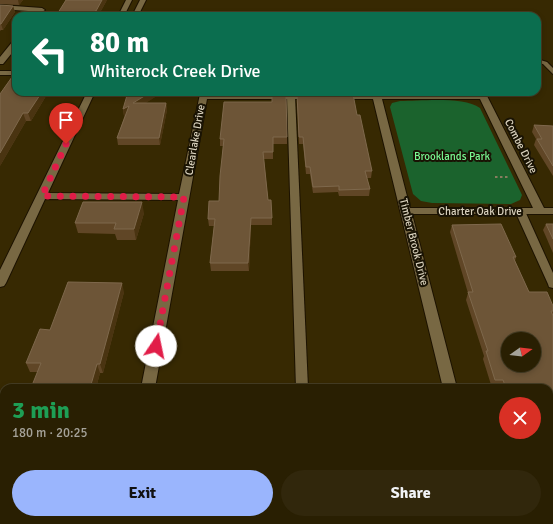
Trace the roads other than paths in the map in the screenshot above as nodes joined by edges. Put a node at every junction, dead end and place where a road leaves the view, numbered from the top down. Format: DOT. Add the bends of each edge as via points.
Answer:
graph roads {
  1 [pos="129,0"];
  2 [pos="143,0"];
  3 [pos="0,8"];
  4 [pos="41,12"];
  5 [pos="123,12"];
  6 [pos="137,12"];
  7 [pos="12,48"];
  8 [pos="0,62"];
  9 [pos="541,62"];
  10 [pos="553,72"];
  11 [pos="0,73"];
  12 [pos="12,73"];
  13 [pos="89,96"];
  14 [pos="203,96"];
  15 [pos="291,96"];
  16 [pos="377,96"];
  17 [pos="483,96"];
  18 [pos="42,196"];
  19 [pos="184,197"];
  20 [pos="406,211"];
  21 [pos="520,211"];
  22 [pos="540,211"];
  23 [pos="553,211"];
  24 [pos="0,283"];
  25 [pos="553,284"];
  26 [pos="149,384"];
  27 [pos="302,384"];
  28 [pos="449,384"];
  1 -- 5 [label="street"];
  2 -- 6 [label="street"];
  3 -- 4 [label="street" via="42,10"];
  7 -- 8 [label="street"];
  9 -- 10 [label="lane"];
  11 -- 12 [label="street"];
  13 -- 18 [label="street"];
  14 -- 19 [label="street, Clearlake Drive"];
  15 -- 16 [label="street, Clearlake Drive"];
  15 -- 27 [label="lane"];
  16 -- 20 [label="street, Timber Brook Drive"];
  17 -- 22 [label="street, Combe Drive"];
  18 -- 19 [label="street"];
  18 -- 24 [label="street"];
  19 -- 26 [label="street, Clearlake Drive"];
  20 -- 21 [label="street, Charter Oak Drive"];
  20 -- 28 [label="street, Timber Brook Drive"];
  21 -- 22 [label="street, Charter Oak Drive"];
  21 -- 25 [label="lane"];
  22 -- 23 [label="street, Charter Oak Drive"];
}
